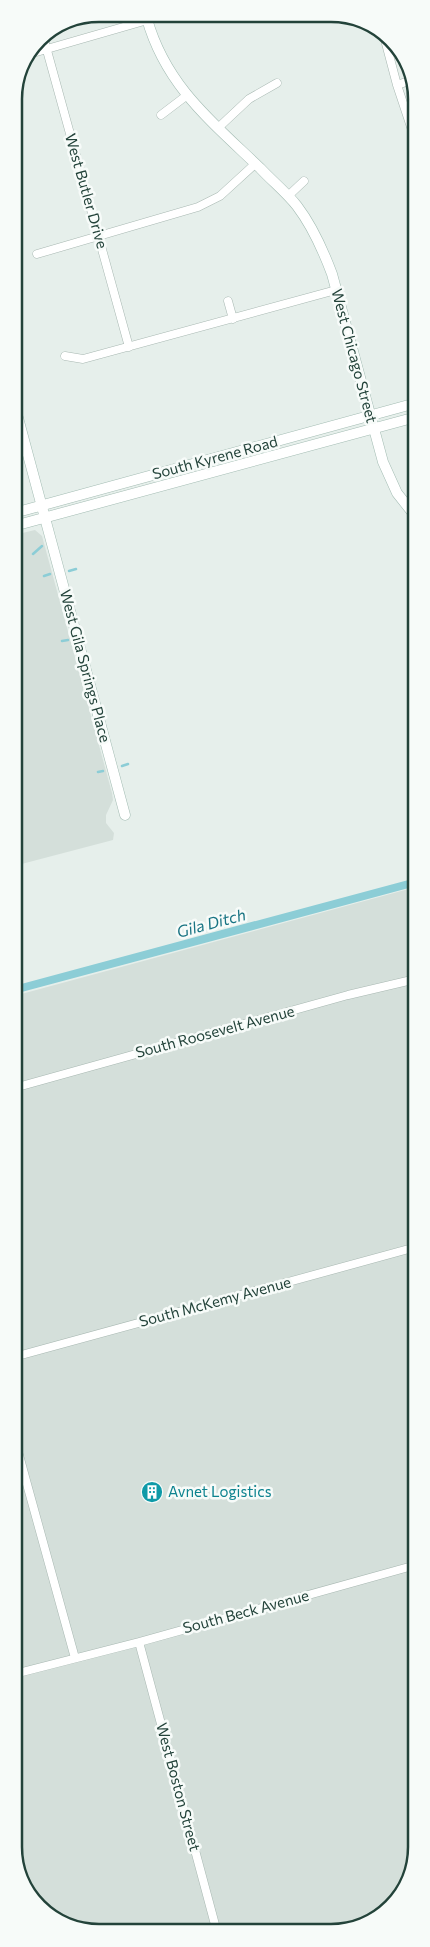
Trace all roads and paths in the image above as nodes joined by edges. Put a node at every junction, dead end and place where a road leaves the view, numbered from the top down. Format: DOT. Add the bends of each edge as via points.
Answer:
graph roads {
  1 [pos="142,22"];
  2 [pos="150,22"];
  3 [pos="46,44"];
  4 [pos="387,48"];
  5 [pos="47,49"];
  6 [pos="41,50"];
  7 [pos="405,82"];
  8 [pos="277,83"];
  9 [pos="397,85"];
  10 [pos="186,96"];
  11 [pos="161,116"];
  12 [pos="408,118"];
  13 [pos="218,128"];
  14 [pos="255,164"];
  15 [pos="304,181"];
  16 [pos="288,196"];
  17 [pos="99,236"];
  18 [pos="37,254"];
  19 [pos="336,290"];
  20 [pos="228,301"];
  21 [pos="232,319"];
  22 [pos="129,347"];
  23 [pos="65,356"];
  24 [pos="408,406"];
  25 [pos="370,416"];
  26 [pos="408,419"];
  27 [pos="374,428"];
  28 [pos="23,436"];
  29 [pos="25,444"];
  30 [pos="42,505"];
  31 [pos="408,506"];
  32 [pos="23,510"];
  33 [pos="45,517"];
  34 [pos="23,523"];
  35 [pos="125,815"];
  36 [pos="407,981"];
  37 [pos="22,1086"];
  38 [pos="407,1248"];
  39 [pos="22,1355"];
  40 [pos="22,1467"];
  41 [pos="407,1567"];
  42 [pos="139,1642"];
  43 [pos="75,1658"];
  44 [pos="22,1672"];
  45 [pos="215,1924"];
  1 -- 5 [label="street"];
  2 -- 10 [label="street, West Chicago Street" via="155,43"];
  3 -- 5 [label="street, West Butler Drive"];
  4 -- 9 [label="street"];
  5 -- 6 [label="street"];
  5 -- 17 [label="street, West Butler Drive"];
  7 -- 9 [label="street"];
  8 -- 13 [label="street" via="249,99"];
  9 -- 12 [label="street"];
  10 -- 11 [label="street"];
  10 -- 13 [label="street, West Chicago Street"];
  13 -- 14 [label="street, West Chicago Street"];
  14 -- 16 [label="street, West Chicago Street"];
  14 -- 17 [label="street" via="220,196 198,207"];
  15 -- 16 [label="street"];
  16 -- 19 [label="street, West Chicago Street" via="321,246"];
  17 -- 18 [label="street"];
  17 -- 22 [label="street, West Butler Drive"];
  19 -- 21 [label="street"];
  19 -- 25 [label="street, West Chicago Street"];
  20 -- 21 [label="street"];
  21 -- 22 [label="street"];
  22 -- 23 [label="street" via="83,359"];
  24 -- 25 [label="street, South Kyrene Road"];
  25 -- 27 [label="street, West Chicago Street"];
  25 -- 30 [label="street, South Kyrene Road"];
  26 -- 27 [label="street, South Kyrene Road"];
  27 -- 31 [label="street, West Chicago Street" via="389,479"];
  27 -- 33 [label="street, South Kyrene Road"];
  28 -- 29 [label="street, West Gila Springs Place"];
  29 -- 30 [label="street, West Gila Springs Place"];
  30 -- 32 [label="street, South Kyrene Road"];
  30 -- 33 [label="street, West Gila Springs Place"];
  33 -- 34 [label="street, South Kyrene Road"];
  33 -- 35 [label="street, West Gila Springs Place"];
  36 -- 37 [label="street, South Roosevelt Avenue"];
  38 -- 39 [label="street, South McKemy Avenue"];
  40 -- 43 [label="street"];
  41 -- 42 [label="street, South Beck Avenue"];
  42 -- 43 [label="street, South Beck Avenue"];
  42 -- 45 [label="street, West Boston Street"];
  43 -- 44 [label="street, South Beck Avenue"];
}
